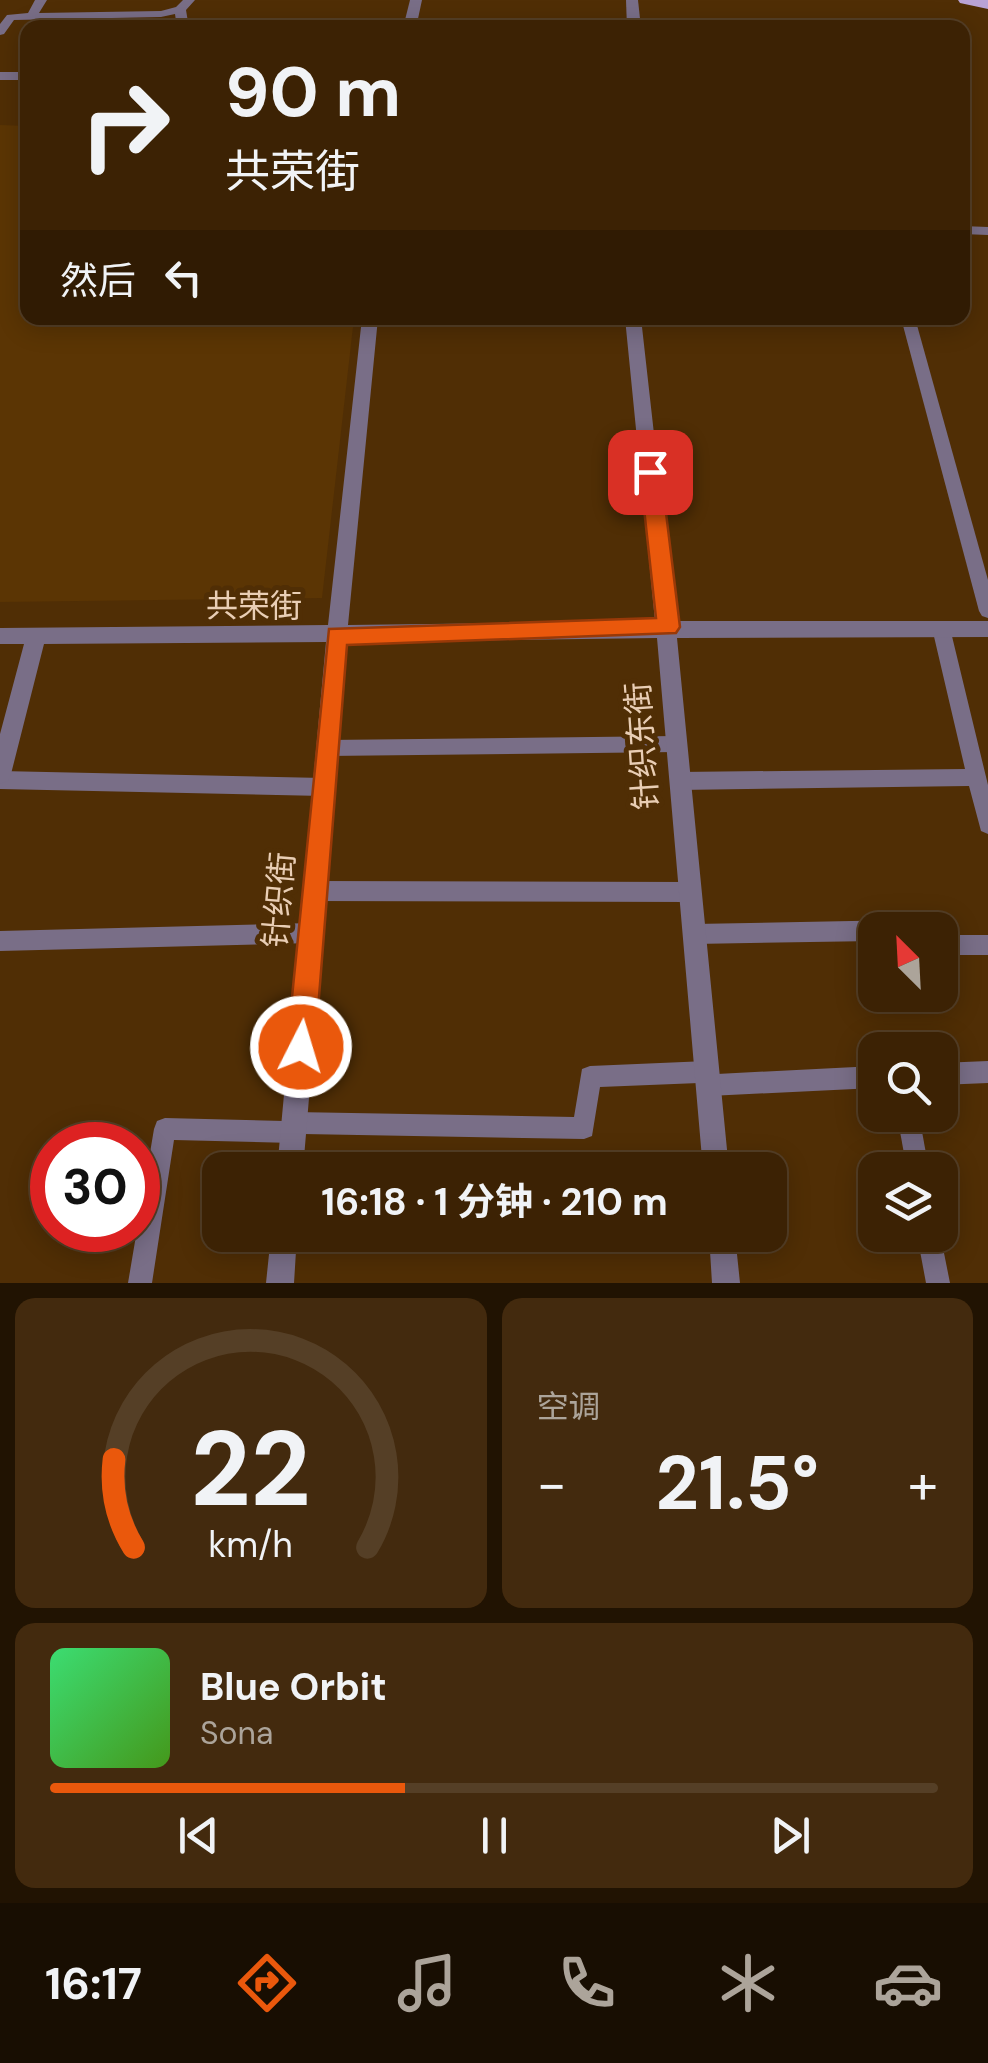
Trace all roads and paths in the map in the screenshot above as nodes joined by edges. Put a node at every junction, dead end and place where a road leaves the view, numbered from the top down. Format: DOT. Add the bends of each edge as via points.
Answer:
graph roads {
  1 [pos="42,0"];
  2 [pos="966,0"];
  3 [pos="988,4"];
  4 [pos="184,5"];
  5 [pos="31,17"];
  6 [pos="0,32"];
  7 [pos="369,325"];
  8 [pos="633,325"];
  9 [pos="910,325"];
  10 [pos="988,611"];
  11 [pos="668,627"];
  12 [pos="942,628"];
  13 [pos="988,629"];
  14 [pos="0,636"];
  15 [pos="36,636"];
  16 [pos="337,636"];
  17 [pos="676,744"];
  18 [pos="327,748"];
  19 [pos="0,777"];
  20 [pos="976,777"];
  21 [pos="679,780"];
  22 [pos="324,787"];
  23 [pos="988,826"];
  24 [pos="314,892"];
  25 [pos="690,892"];
  26 [pos="858,931"];
  27 [pos="311,934"];
  28 [pos="694,934"];
  29 [pos="0,941"];
  30 [pos="958,945"];
  31 [pos="988,946"];
  32 [pos="988,1072"];
  33 [pos="958,1073"];
  34 [pos="858,1077"];
  35 [pos="708,1078"];
  36 [pos="294,1128"];
  37 [pos="292,1152"];
  38 [pos="714,1152"];
  39 [pos="283,1252"];
  40 [pos="723,1252"];
  41 [pos="933,1252"];
  42 [pos="140,1283"];
  43 [pos="280,1283"];
  44 [pos="726,1283"];
  45 [pos="938,1283"];
  1 -- 5 [label="lane"];
  2 -- 3 [label="main road"];
  4 -- 5 [label="lane" via="161,14"];
  5 -- 6 [label="lane" via="11,18"];
  7 -- 16 [label="street, 针织街"];
  8 -- 11 [label="street, 针织东街"];
  9 -- 10 [label="lane"];
  11 -- 12 [label="street, 共荣街"];
  11 -- 16 [label="street, 共荣街"];
  11 -- 17 [label="street, 针织东街"];
  12 -- 13 [label="street, 共荣街"];
  12 -- 20 [label="lane"];
  14 -- 15 [label="street, 共荣街"];
  15 -- 16 [label="street, 共荣街"];
  15 -- 19 [label="street"];
  16 -- 18 [label="street, 针织街"];
  17 -- 18 [label="lane"];
  17 -- 21 [label="street, 针织东街"];
  18 -- 22 [label="street, 针织街"];
  19 -- 22 [label="lane"];
  20 -- 21 [label="lane"];
  20 -- 23 [label="lane"];
  21 -- 25 [label="street, 针织东街"];
  22 -- 24 [label="street, 针织街"];
  24 -- 25 [label="lane"];
  24 -- 27 [label="street, 针织街"];
  25 -- 28 [label="street, 针织东街"];
  26 -- 28 [label="lane"];
  27 -- 29 [label="lane"];
  27 -- 36 [label="street, 针织街"];
  28 -- 35 [label="street, 针织东街"];
  30 -- 31 [label="lane"];
  32 -- 33 [label="lane"];
  34 -- 35 [label="lane"];
  35 -- 36 [label="lane" via="590,1077 584,1128"];
  35 -- 38 [label="street, 针织东街"];
  36 -- 37 [label="street, 针织街"];
  36 -- 42 [label="lane" via="165,1129"];
  39 -- 43 [label="street"];
  40 -- 44 [label="street"];
  41 -- 45 [label="lane"];
}
